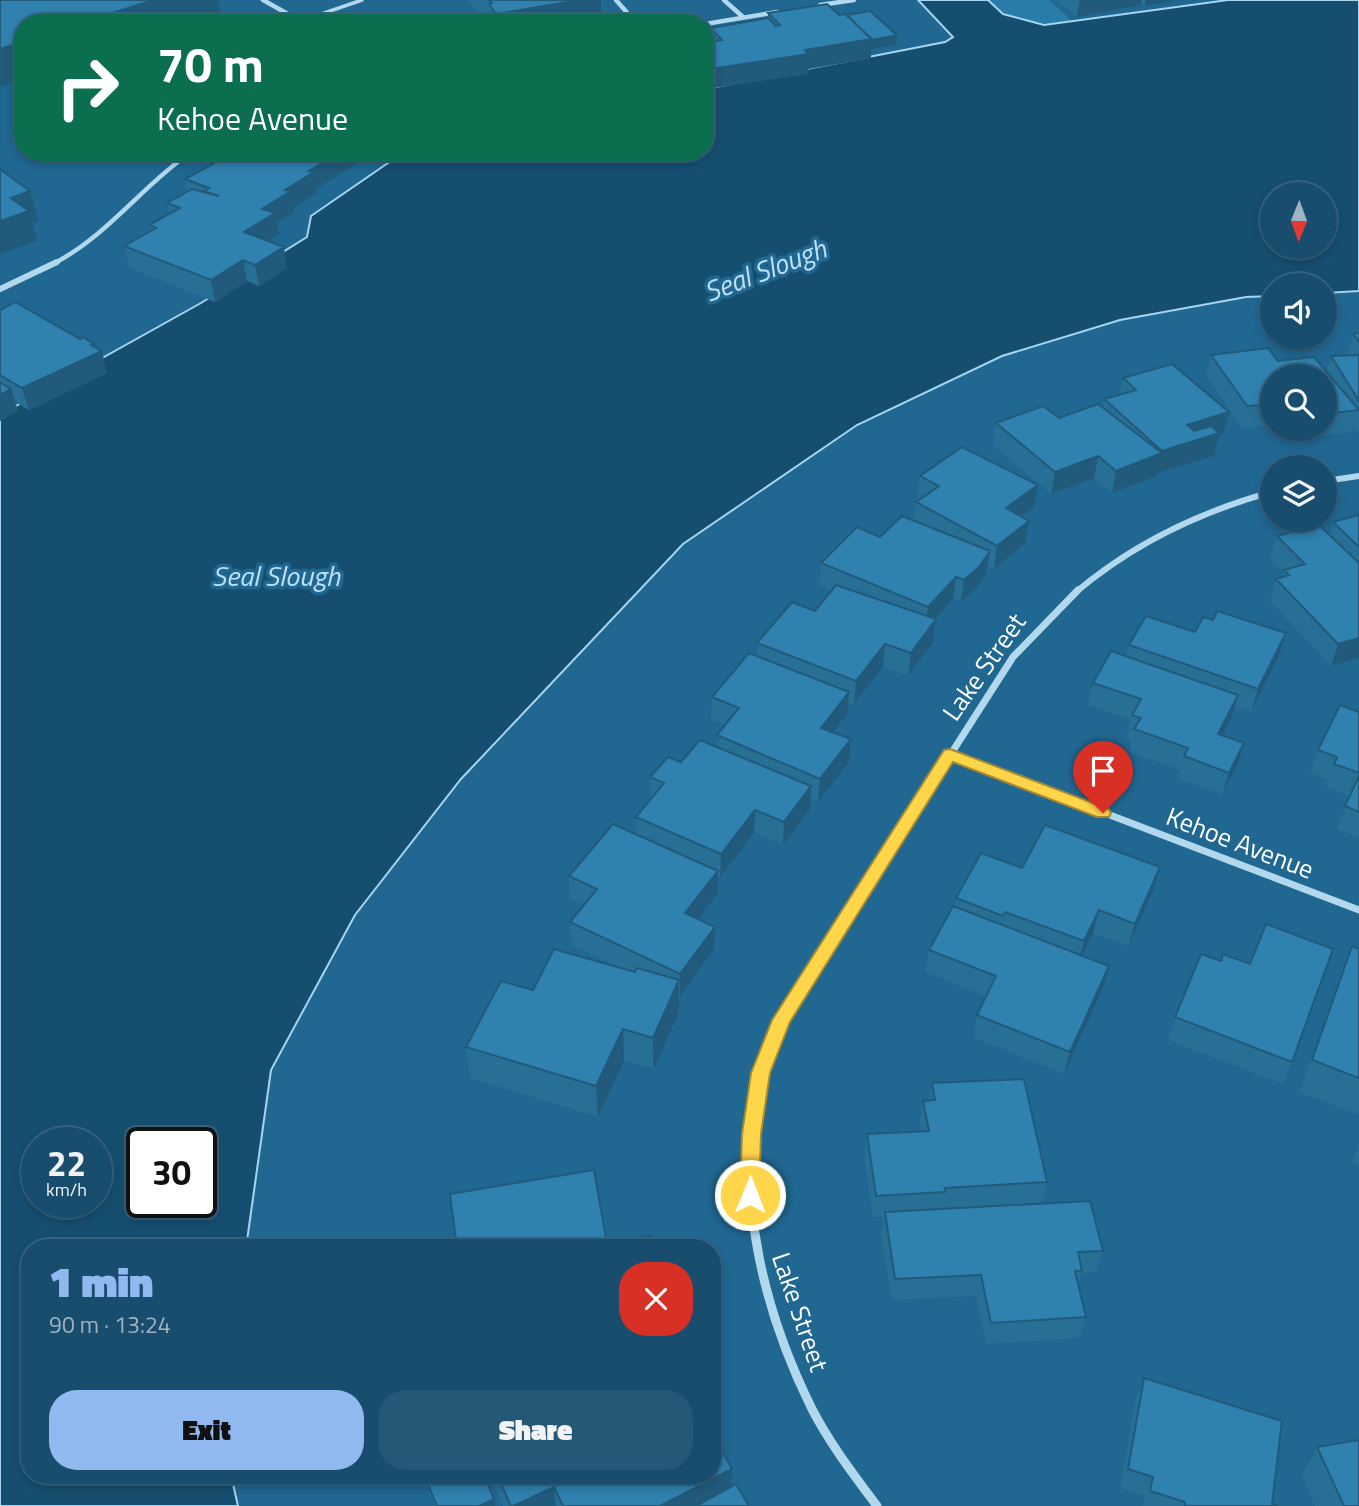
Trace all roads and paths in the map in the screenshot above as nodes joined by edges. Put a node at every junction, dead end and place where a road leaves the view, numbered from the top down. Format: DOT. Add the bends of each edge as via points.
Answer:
graph roads {
  1 [pos="263,0"];
  2 [pos="362,0"];
  3 [pos="616,0"];
  4 [pos="724,0"];
  5 [pos="854,0"];
  6 [pos="817,6"];
  7 [pos="780,12"];
  8 [pos="288,14"];
  9 [pos="324,14"];
  10 [pos="628,14"];
  11 [pos="743,18"];
  12 [pos="714,23"];
  13 [pos="179,161"];
  14 [pos="0,289"];
  15 [pos="1359,476"];
  16 [pos="1337,479"];
  17 [pos="1260,496"];
  18 [pos="950,754"];
  19 [pos="1359,910"];
  20 [pos="877,1506"];
  1 -- 8 [label="street"];
  2 -- 9 [label="lane"];
  3 -- 10 [label="street"];
  4 -- 11 [label="street"];
  5 -- 6 [label="street"];
  7 -- 11 [label="street"];
  11 -- 12 [label="street"];
  13 -- 14 [label="street" via="89,242"];
  15 -- 16 [label="street"];
  17 -- 18 [label="street, Lake Street" via="1198,516 1142,542 1087,579 1044,617"];
  18 -- 19 [label="street, Kehoe Avenue"];
  18 -- 20 [label="street, Lake Street" via="781,1020 761,1073 751,1134 750,1195 758,1261 780,1336 813,1410"];
}
